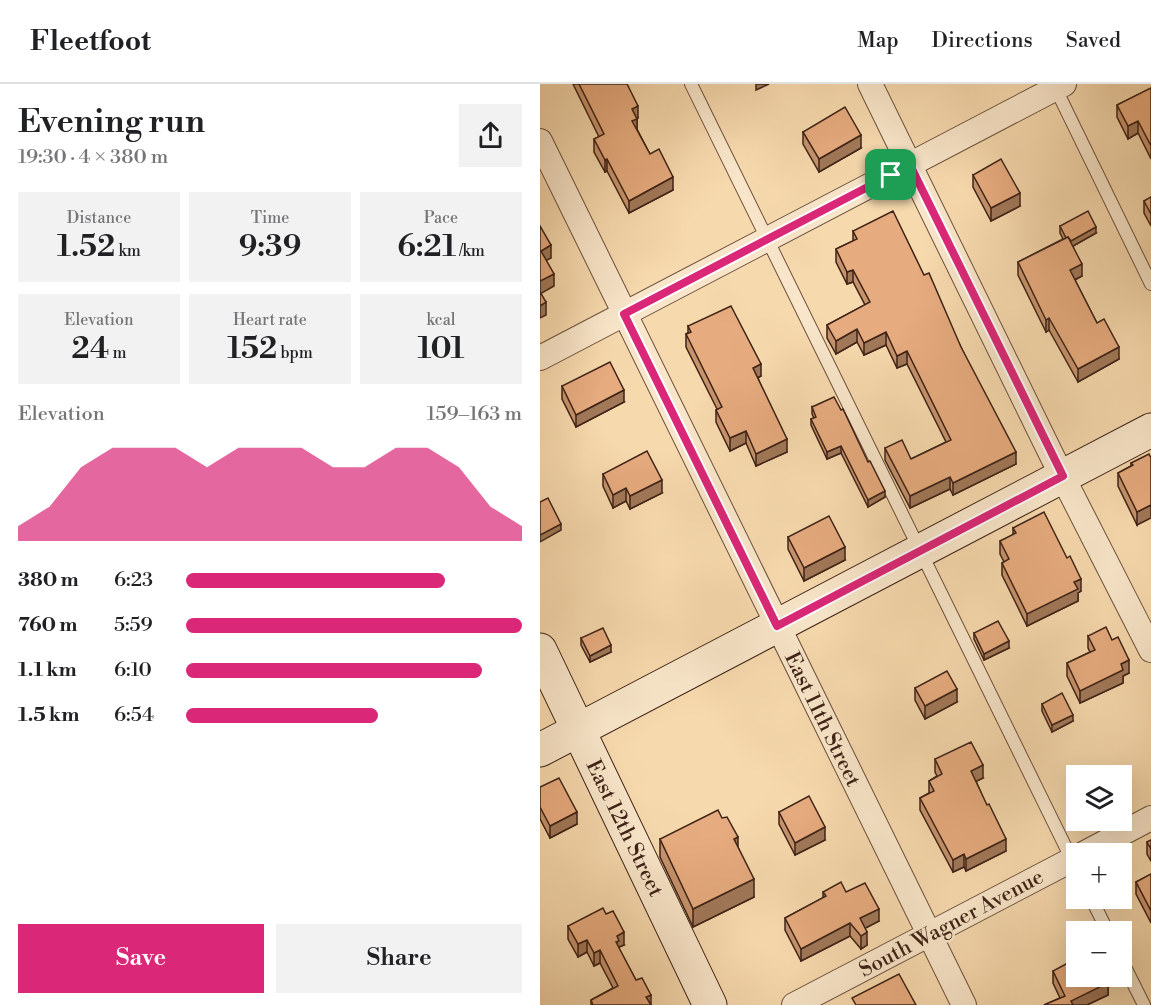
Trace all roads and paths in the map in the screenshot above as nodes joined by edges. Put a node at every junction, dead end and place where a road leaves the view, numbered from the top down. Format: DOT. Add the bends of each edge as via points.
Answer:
graph roads {
  1 [pos="691,84"];
  2 [pos="870,84"];
  3 [pos="1057,86"];
  4 [pos="540,141"];
  5 [pos="910,165"];
  6 [pos="767,240"];
  7 [pos="1151,284"];
  8 [pos="624,314"];
  9 [pos="540,358"];
  10 [pos="1151,429"];
  11 [pos="1063,476"];
  12 [pos="920,551"];
  13 [pos="777,626"];
  14 [pos="540,650"];
  15 [pos="1151,650"];
  16 [pos="579,730"];
  17 [pos="540,750"];
  18 [pos="1151,818"];
  19 [pos="1068,843"];
  20 [pos="1107,843"];
  21 [pos="1066,866"];
  22 [pos="929,934"];
  23 [pos="1132,981"];
  24 [pos="710,1005"];
  25 [pos="794,1005"];
  26 [pos="964,1005"];
  27 [pos="1144,1005"];
  1 -- 6 [label="lane"];
  2 -- 5 [label="street"];
  3 -- 5 [label="street"];
  3 -- 7 [label="lane"];
  4 -- 8 [label="street, East 11th Street"];
  5 -- 6 [label="street"];
  5 -- 11 [label="street"];
  6 -- 8 [label="street"];
  6 -- 12 [label="lane"];
  8 -- 9 [label="street"];
  8 -- 13 [label="street, East 11th Street"];
  10 -- 11 [label="street"];
  11 -- 12 [label="street"];
  11 -- 15 [label="street"];
  12 -- 13 [label="street"];
  12 -- 19 [label="lane"];
  13 -- 16 [label="street"];
  13 -- 22 [label="street, East 11th Street"];
  14 -- 16 [label="street, East 12th Street"];
  16 -- 17 [label="street"];
  16 -- 24 [label="street, East 12th Street"];
  18 -- 20 [label="street, South Wagner Avenue"];
  21 -- 22 [label="street, South Wagner Avenue"];
  22 -- 25 [label="street, South Wagner Avenue"];
  22 -- 26 [label="street, East 11th Street"];
  23 -- 27 [label="lane"];
}
